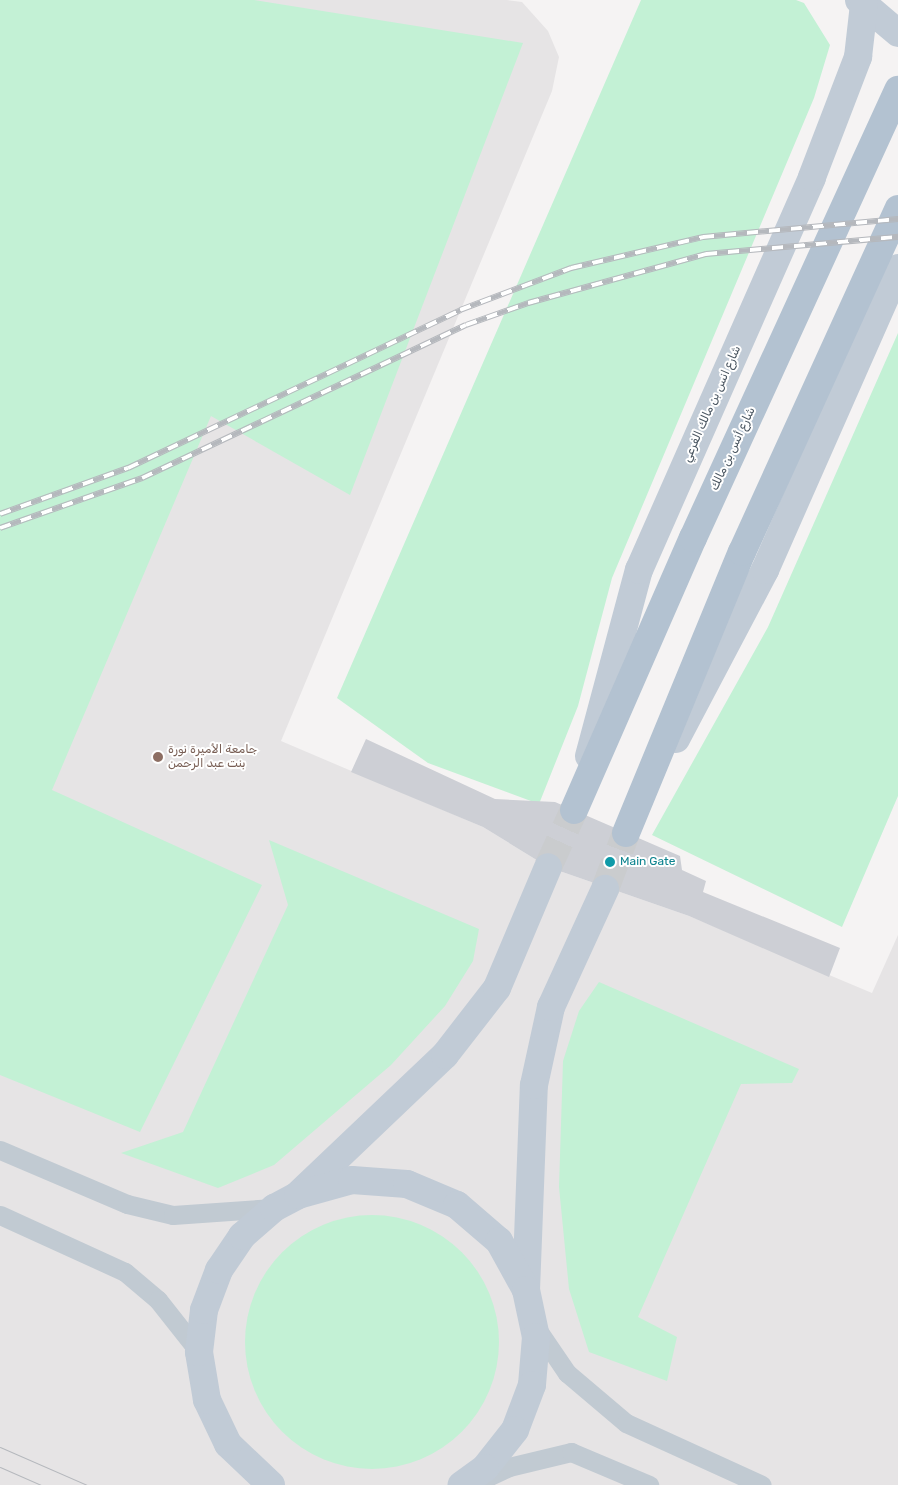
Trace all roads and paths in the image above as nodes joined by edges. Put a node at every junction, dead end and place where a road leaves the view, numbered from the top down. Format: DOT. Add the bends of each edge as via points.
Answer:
graph roads {
  1 [pos="862,2"];
  2 [pos="898,34"];
  3 [pos="898,90"];
  4 [pos="898,209"];
  5 [pos="898,268"];
  6 [pos="574,810"];
  7 [pos="548,867"];
  8 [pos="605,888"];
  9 [pos="0,1150"];
  10 [pos="298,1195"];
  11 [pos="274,1208"];
  12 [pos="0,1215"];
  13 [pos="526,1290"];
  14 [pos="533,1324"];
  15 [pos="199,1352"];
  16 [pos="271,1485"];
  17 [pos="462,1485"];
  18 [pos="471,1485"];
  19 [pos="649,1485"];
  20 [pos="762,1485"];
  1 -- 2 [label="main road"];
  1 -- 6 [label="main road, شارع انس بن مالك الفرعي" via="858,57 812,177 639,570"];
  3 -- 6 [label="main road, شارع أنس بن مالك" via="693,538"];
  4 -- 5 [label="main road" via="742,552 626,833 766,570"];
  7 -- 10 [label="main road" via="496,988 445,1055"];
  8 -- 13 [label="main road" via="551,1007 534,1085"];
  9 -- 11 [label="street" via="128,1204 173,1215"];
  10 -- 11 [label="main road"];
  10 -- 13 [label="main road" via="352,1180 407,1184 432,1194 457,1205 499,1241"];
  11 -- 15 [label="main road" via="242,1236 219,1270 204,1310"];
  12 -- 15 [label="street" via="125,1272 158,1300"];
  13 -- 14 [label="main road"];
  14 -- 17 [label="main road" via="532,1385 515,1430 485,1468"];
  14 -- 20 [label="street" via="567,1373 626,1423"];
  15 -- 16 [label="main road" via="207,1400 228,1444"];
  18 -- 19 [label="street" via="509,1467 572,1452"];
}
